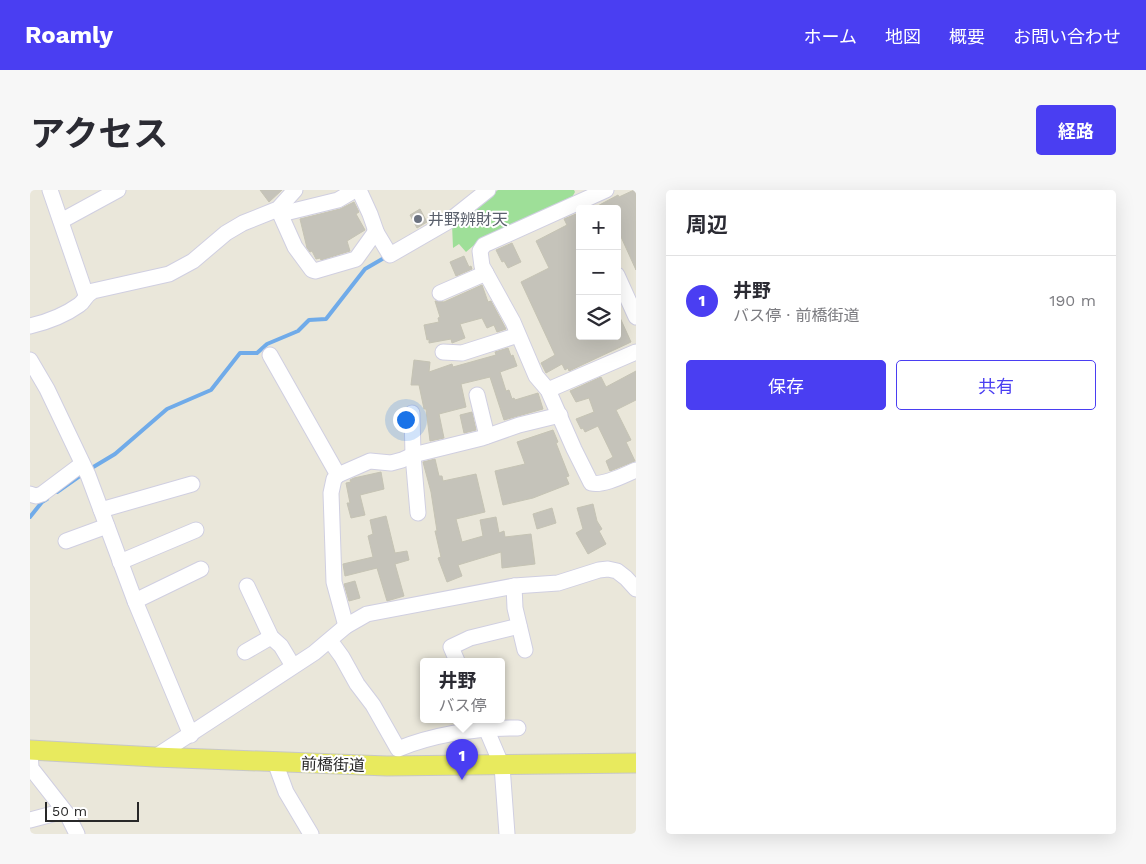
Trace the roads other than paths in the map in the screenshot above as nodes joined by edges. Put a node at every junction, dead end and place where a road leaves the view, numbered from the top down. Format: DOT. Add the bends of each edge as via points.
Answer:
graph roads {
  1 [pos="50,190"];
  2 [pos="118,190"];
  3 [pos="295,190"];
  4 [pos="357,190"];
  5 [pos="488,190"];
  6 [pos="606,190"];
  7 [pos="584,200"];
  8 [pos="280,212"];
  9 [pos="61,221"];
  10 [pos="375,230"];
  11 [pos="486,273"];
  12 [pos="621,284"];
  13 [pos="440,293"];
  14 [pos="86,295"];
  15 [pos="636,317"];
  16 [pos="30,326"];
  17 [pos="518,335"];
  18 [pos="443,352"];
  19 [pos="636,352"];
  20 [pos="270,355"];
  21 [pos="30,360"];
  22 [pos="548,390"];
  23 [pos="476,395"];
  24 [pos="412,412"];
  25 [pos="560,415"];
  26 [pos="487,436"];
  27 [pos="413,455"];
  28 [pos="82,464"];
  29 [pos="636,470"];
  30 [pos="338,475"];
  31 [pos="192,484"];
  32 [pos="30,494"];
  33 [pos="101,510"];
  34 [pos="418,513"];
  35 [pos="107,526"];
  36 [pos="196,530"];
  37 [pos="66,541"];
  38 [pos="120,562"];
  39 [pos="201,569"];
  40 [pos="247,586"];
  41 [pos="514,586"];
  42 [pos="636,589"];
  43 [pos="134,602"];
  44 [pos="346,626"];
  45 [pos="519,626"];
  46 [pos="271,638"];
  47 [pos="328,642"];
  48 [pos="525,650"];
  49 [pos="244,652"];
  50 [pos="456,658"];
  51 [pos="293,666"];
  52 [pos="484,724"];
  53 [pos="518,728"];
  54 [pos="191,735"];
  55 [pos="414,743"];
  56 [pos="30,750"];
  57 [pos="155,757"];
  58 [pos="275,762"];
  59 [pos="636,763"];
  60 [pos="420,765"];
  61 [pos="502,766"];
  62 [pos="64,812"];
  63 [pos="30,820"];
  64 [pos="77,834"];
  65 [pos="311,834"];
  66 [pos="507,834"];
  1 -- 9 [label="street"];
  2 -- 9 [label="street"];
  3 -- 8 [label="street"];
  4 -- 8 [label="street" via="338,200"];
  4 -- 10 [label="street"];
  5 -- 10 [label="street" via="449,221 390,255"];
  6 -- 7 [label="street"];
  7 -- 11 [label="street" via="484,245 480,259"];
  8 -- 10 [label="street" via="295,248 315,271 356,259"];
  8 -- 14 [label="street" via="234,228 194,261 169,274"];
  9 -- 14 [label="street"];
  11 -- 13 [label="street"];
  11 -- 17 [label="street"];
  12 -- 15 [label="street"];
  14 -- 16 [label="street" via="80,304 48,321"];
  17 -- 18 [label="street" via="462,353"];
  17 -- 22 [label="street" via="536,376"];
  19 -- 22 [label="street"];
  20 -- 30 [label="street"];
  21 -- 28 [label="street"];
  22 -- 25 [label="street"];
  23 -- 26 [label="street"];
  24 -- 27 [label="street"];
  25 -- 26 [label="street"];
  25 -- 29 [label="street" via="591,483"];
  26 -- 27 [label="street"];
  27 -- 30 [label="street" via="391,463 370,462"];
  27 -- 34 [label="street"];
  28 -- 32 [label="street" via="42,494"];
  28 -- 33 [label="street"];
  30 -- 44 [label="street" via="331,492 334,582"];
  31 -- 33 [label="street"];
  33 -- 35 [label="street"];
  35 -- 37 [label="street"];
  35 -- 38 [label="street"];
  36 -- 38 [label="street"];
  38 -- 43 [label="street"];
  39 -- 43 [label="street"];
  40 -- 46 [label="street"];
  41 -- 42 [label="street" via="558,583 608,570 617,571"];
  41 -- 44 [label="street" via="368,614"];
  41 -- 45 [label="street"];
  43 -- 54 [label="street"];
  44 -- 47 [label="street"];
  45 -- 48 [label="street"];
  45 -- 50 [label="street" via="470,638 451,647"];
  46 -- 49 [label="street"];
  46 -- 51 [label="street" via="281,646"];
  47 -- 51 [label="street"];
  47 -- 55 [label="street" via="342,657 398,750"];
  51 -- 54 [label="street"];
  52 -- 53 [label="street"];
  52 -- 55 [label="street"];
  52 -- 61 [label="street"];
  54 -- 57 [label="street"];
  55 -- 60 [label="street"];
  56 -- 57 [label="main road, 前橋街道"];
  56 -- 62 [label="street" via="31,768"];
  57 -- 58 [label="main road, 前橋街道"];
  58 -- 60 [label="main road, 前橋街道"];
  58 -- 65 [label="street" via="286,792"];
  59 -- 61 [label="main road, 前橋街道"];
  60 -- 61 [label="main road, 前橋街道"];
  61 -- 66 [label="street"];
  62 -- 63 [label="street"];
  62 -- 64 [label="street"];
}
